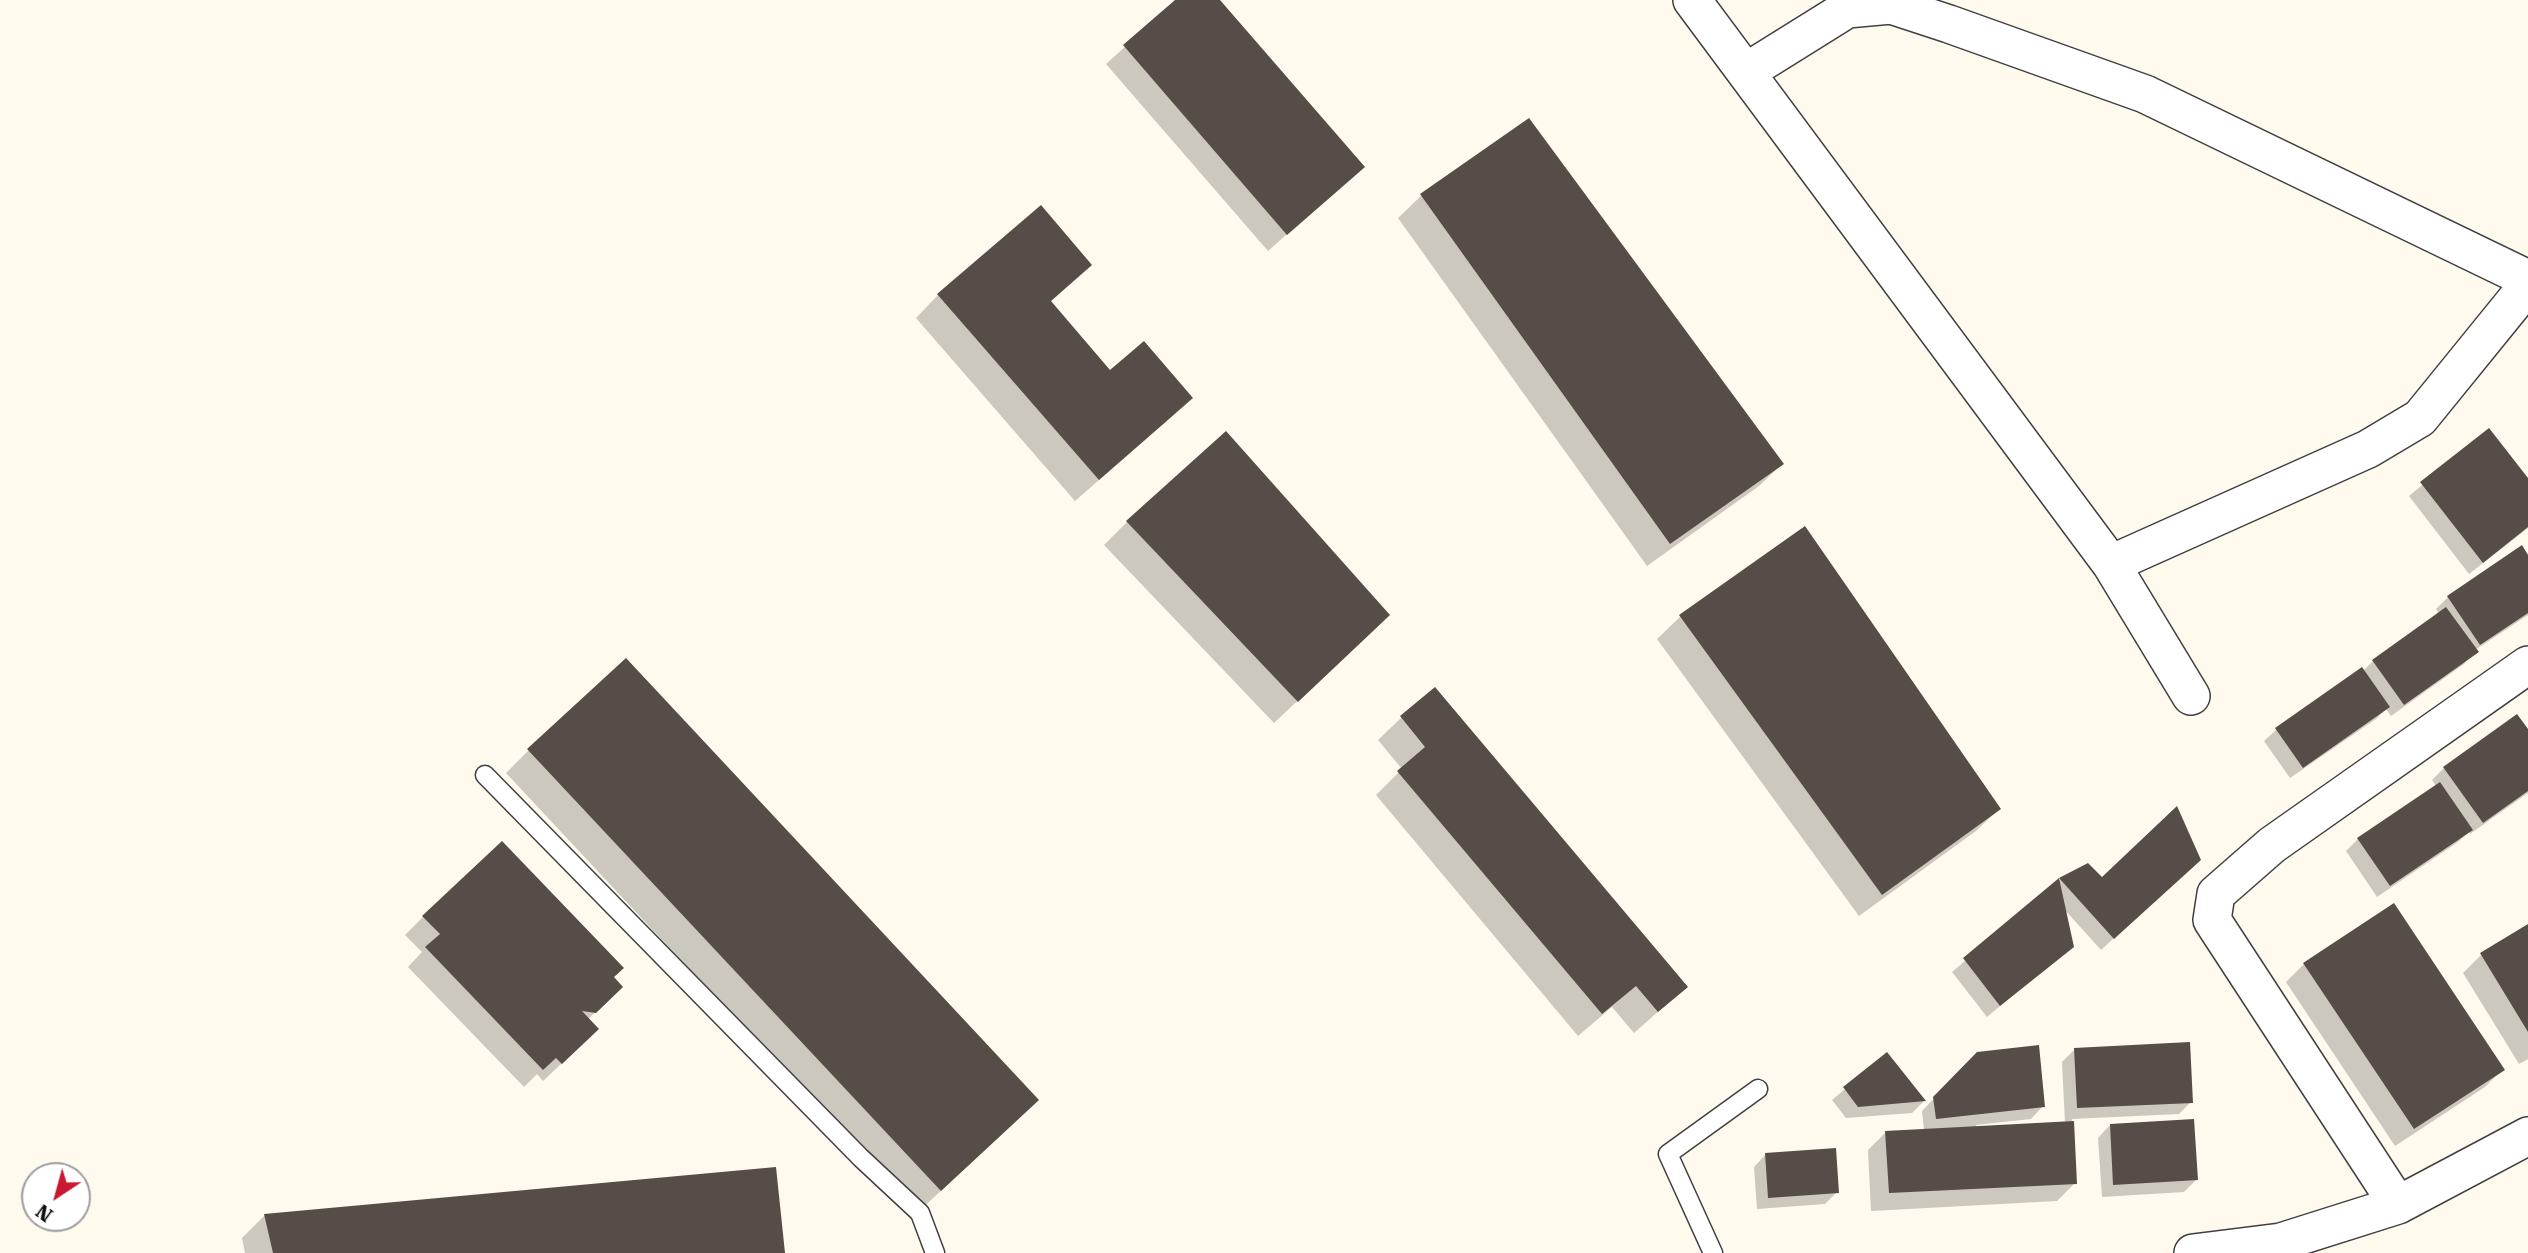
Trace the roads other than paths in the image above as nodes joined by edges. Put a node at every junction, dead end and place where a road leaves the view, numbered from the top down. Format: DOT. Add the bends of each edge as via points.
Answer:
graph roads {
  1 [pos="1692,0"];
  2 [pos="1746,72"];
  3 [pos="2528,279"];
  4 [pos="2528,285"];
  5 [pos="2111,564"];
  6 [pos="2528,665"];
  7 [pos="2191,696"];
  8 [pos="485,775"];
  9 [pos="1758,1089"];
  10 [pos="2528,1136"];
  11 [pos="2398,1205"];
  12 [pos="935,1253"];
  13 [pos="1713,1253"];
  14 [pos="2193,1253"];
  1 -- 2 [label="street"];
  2 -- 3 [label="street" via="1847,9 1891,5 2145,94"];
  2 -- 5 [label="street"];
  4 -- 5 [label="street" via="2420,418 2368,449"];
  5 -- 7 [label="street"];
  6 -- 11 [label="street" via="2272,845 2216,894 2212,920"];
  8 -- 12 [label="lane" via="920,1213"];
  9 -- 13 [label="lane" via="1668,1154"];
  10 -- 11 [label="street"];
  11 -- 14 [label="street" via="2281,1242"];
}
